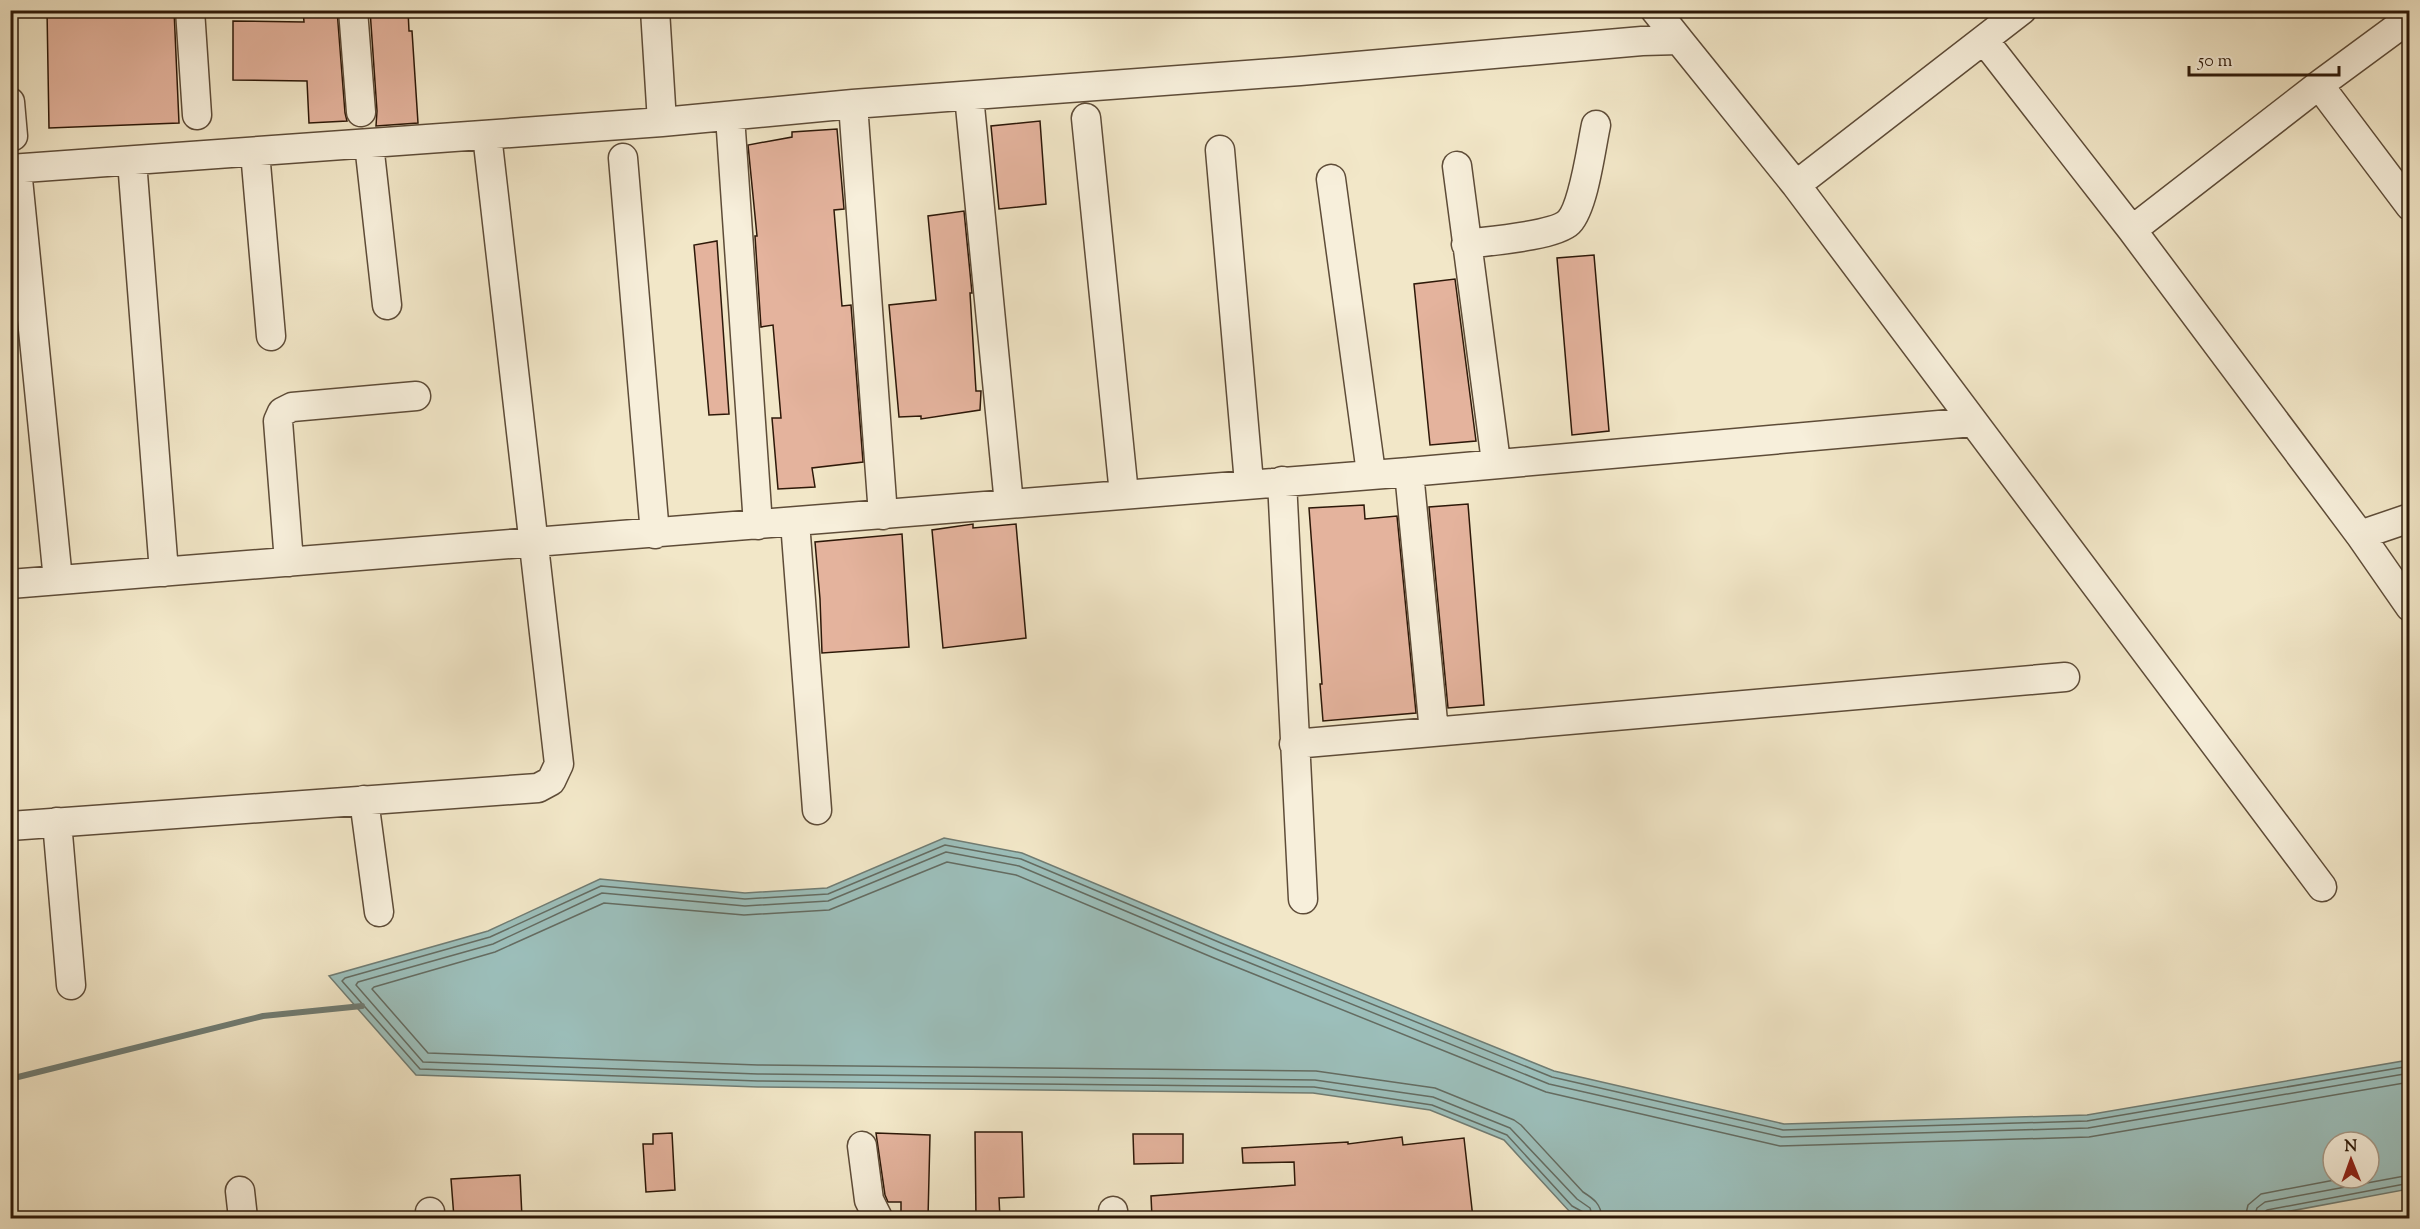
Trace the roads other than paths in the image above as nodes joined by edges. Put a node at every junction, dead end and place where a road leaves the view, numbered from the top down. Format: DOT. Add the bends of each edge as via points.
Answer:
graph roads {
  1 [pos="190,10"];
  2 [pos="353,10"];
  3 [pos="655,10"];
  4 [pos="1655,10"];
  5 [pos="2022,10"];
  6 [pos="2409,18"];
  7 [pos="1679,40"];
  8 [pos="1984,40"];
  9 [pos="2319,85"];
  10 [pos="969,96"];
  11 [pos="10,102"];
  12 [pos="853,104"];
  13 [pos="361,112"];
  14 [pos="197,115"];
  15 [pos="730,116"];
  16 [pos="1086,118"];
  17 [pos="662,122"];
  18 [pos="1596,125"];
  19 [pos="487,135"];
  20 [pos="13,136"];
  21 [pos="369,144"];
  22 [pos="1220,150"];
  23 [pos="255,152"];
  24 [pos="622,158"];
  25 [pos="132,161"];
  26 [pos="1457,166"];
  27 [pos="14,169"];
  28 [pos="1331,179"];
  29 [pos="1796,185"];
  30 [pos="2409,206"];
  31 [pos="2132,230"];
  32 [pos="1466,244"];
  33 [pos="387,305"];
  34 [pos="271,336"];
  35 [pos="416,396"];
  36 [pos="1973,422"];
  37 [pos="1496,462"];
  38 [pos="1409,472"];
  39 [pos="1371,473"];
  40 [pos="1282,481"];
  41 [pos="1249,483"];
  42 [pos="1124,494"];
  43 [pos="1009,504"];
  44 [pos="883,514"];
  45 [pos="2409,518"];
  46 [pos="795,522"];
  47 [pos="758,525"];
  48 [pos="655,534"];
  49 [pos="2360,534"];
  50 [pos="535,543"];
  51 [pos="289,562"];
  52 [pos="164,572"];
  53 [pos="58,580"];
  54 [pos="10,584"];
  55 [pos="2409,607"];
  56 [pos="2065,676"];
  57 [pos="1434,732"];
  58 [pos="1294,744"];
  59 [pos="364,800"];
  60 [pos="817,810"];
  61 [pos="57,822"];
  62 [pos="10,826"];
  63 [pos="2322,887"];
  64 [pos="1303,899"];
  65 [pos="380,912"];
  66 [pos="71,985"];
  67 [pos="862,1146"];
  68 [pos="240,1191"];
  69 [pos="243,1218"];
  70 [pos="878,1218"];
  1 -- 14 [label="street"];
  2 -- 13 [label="street"];
  3 -- 17 [label="street"];
  4 -- 7 [label="street"];
  5 -- 8 [label="street"];
  6 -- 9 [label="street"];
  7 -- 10 [label="street"];
  7 -- 29 [label="street"];
  8 -- 29 [label="street"];
  8 -- 31 [label="street"];
  9 -- 30 [label="street"];
  9 -- 31 [label="street"];
  10 -- 12 [label="street"];
  10 -- 43 [label="street"];
  11 -- 20 [label="street"];
  12 -- 15 [label="street"];
  12 -- 44 [label="street"];
  15 -- 17 [label="street"];
  15 -- 47 [label="street"];
  16 -- 42 [label="street"];
  17 -- 19 [label="street"];
  18 -- 32 [label="street" via="1578,206 1568,223 1552,231"];
  19 -- 21 [label="street"];
  19 -- 50 [label="street"];
  21 -- 23 [label="street"];
  21 -- 33 [label="street"];
  22 -- 41 [label="street"];
  23 -- 25 [label="street"];
  23 -- 34 [label="street"];
  24 -- 48 [label="street"];
  25 -- 27 [label="street"];
  25 -- 52 [label="street"];
  26 -- 32 [label="street"];
  27 -- 53 [label="street"];
  28 -- 39 [label="street"];
  29 -- 36 [label="street"];
  31 -- 49 [label="street"];
  32 -- 37 [label="street"];
  35 -- 51 [label="street" via="292,407 282,412 278,421"];
  36 -- 37 [label="street"];
  36 -- 63 [label="street"];
  37 -- 38 [label="street"];
  38 -- 39 [label="street"];
  38 -- 57 [label="street"];
  39 -- 40 [label="street"];
  40 -- 41 [label="street"];
  40 -- 58 [label="street"];
  41 -- 42 [label="street"];
  42 -- 43 [label="street"];
  43 -- 44 [label="street"];
  44 -- 46 [label="street"];
  45 -- 49 [label="street"];
  46 -- 47 [label="street"];
  46 -- 60 [label="street"];
  47 -- 48 [label="street"];
  48 -- 50 [label="street"];
  49 -- 55 [label="street"];
  50 -- 51 [label="street"];
  50 -- 59 [label="street" via="559,764 550,780 538,788"];
  51 -- 52 [label="street"];
  52 -- 53 [label="street"];
  53 -- 54 [label="street"];
  56 -- 57 [label="street"];
  57 -- 58 [label="street"];
  58 -- 64 [label="street"];
  59 -- 61 [label="street"];
  59 -- 65 [label="street"];
  61 -- 62 [label="street"];
  61 -- 66 [label="street"];
  67 -- 70 [label="street" via="869,1200"];
  68 -- 69 [label="street"];
}
